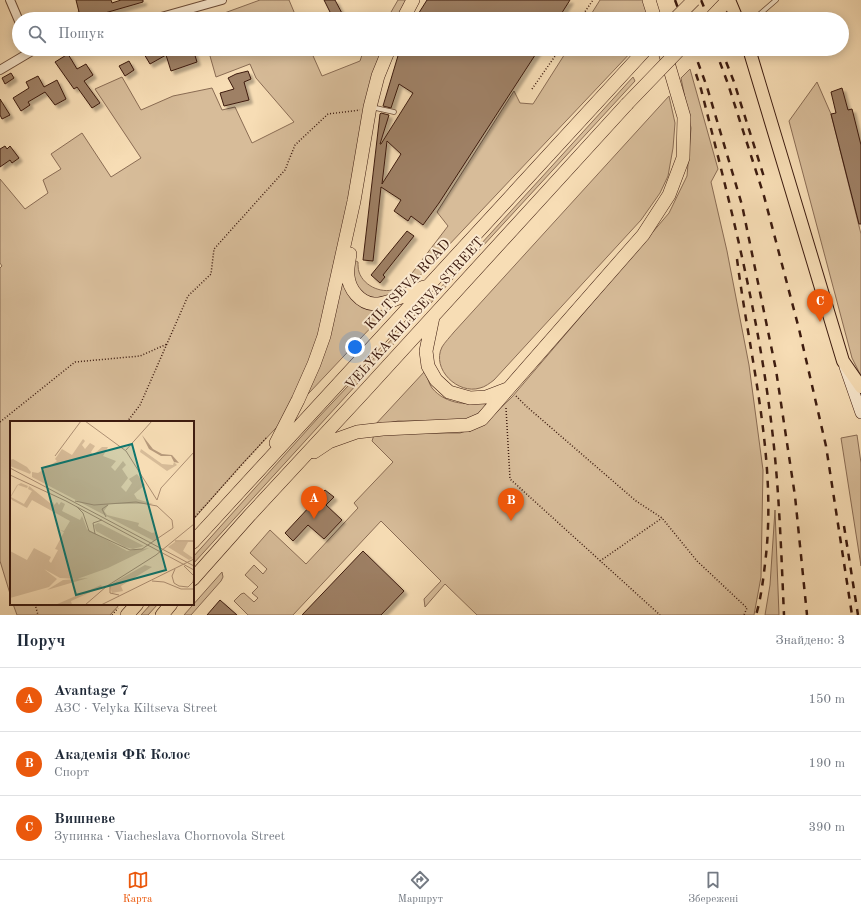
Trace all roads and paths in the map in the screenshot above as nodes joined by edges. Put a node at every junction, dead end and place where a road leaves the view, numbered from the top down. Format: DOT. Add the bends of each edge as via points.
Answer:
graph roads {
  1 [pos="10,0"];
  2 [pos="222,0"];
  3 [pos="413,0"];
  4 [pos="593,0"];
  5 [pos="649,0"];
  6 [pos="694,0"];
  7 [pos="728,0"];
  8 [pos="776,0"];
  9 [pos="15,12"];
  10 [pos="179,12"];
  11 [pos="407,12"];
  12 [pos="585,12"];
  13 [pos="653,12"];
  14 [pos="682,12"];
  15 [pos="717,12"];
  16 [pos="734,12"];
  17 [pos="762,12"];
  18 [pos="24,56"];
  19 [pos="386,56"];
  20 [pos="555,56"];
  21 [pos="639,56"];
  22 [pos="666,56"];
  23 [pos="673,56"];
  24 [pos="750,56"];
  25 [pos="0,70"];
  26 [pos="532,89"];
  27 [pos="369,109"];
  28 [pos="394,112"];
  29 [pos="354,201"];
  30 [pos="428,285"];
  31 [pos="433,316"];
  32 [pos="167,344"];
  33 [pos="843,361"];
  34 [pos="861,387"];
  35 [pos="507,391"];
  36 [pos="861,413"];
  37 [pos="128,421"];
  38 [pos="0,422"];
  39 [pos="270,432"];
  40 [pos="268,459"];
  41 [pos="298,462"];
  42 [pos="194,518"];
  43 [pos="662,518"];
  44 [pos="194,541"];
  45 [pos="600,560"];
  46 [pos="194,578"];
  47 [pos="35,605"];
  48 [pos="121,605"];
  49 [pos="135,605"];
  50 [pos="170,605"];
  51 [pos="38,615"];
  52 [pos="112,615"];
  53 [pos="127,615"];
  54 [pos="162,615"];
  55 [pos="660,615"];
  56 [pos="744,615"];
  1 -- 9 [label="street"];
  2 -- 10 [label="street"];
  3 -- 11 [label="highway"];
  4 -- 12 [label="path"];
  5 -- 13 [label="highway"];
  6 -- 14 [label="highway, bridge"];
  7 -- 15 [label="highway"];
  7 -- 16 [label="main road"];
  8 -- 17 [label="lane"];
  18 -- 25 [label="street"];
  19 -- 27 [label="highway"];
  20 -- 26 [label="path"];
  21 -- 30 [label="highway, KILTSEVA ROAD"];
  22 -- 35 [label="highway" via="684,117 683,158 668,195 642,235"];
  23 -- 31 [label="highway, VELYKA KILTSEVA STREET, bridge"];
  24 -- 33 [label="main road"];
  27 -- 28 [label="lane"];
  27 -- 29 [label="highway"];
  27 -- 32 [label="path" via="328,114 295,145 285,170 214,249 211,274 188,296"];
  29 -- 30 [label="highway" via="348,277 356,294 364,301 374,304 388,302"];
  29 -- 40 [label="highway" via="324,336 298,400"];
  30 -- 40 [label="highway, KILTSEVA ROAD"];
  31 -- 35 [label="highway" via="426,351 428,366 436,380 449,392 470,398"];
  31 -- 41 [label="highway, VELYKA KILTSEVA STREET"];
  32 -- 37 [label="path" via="140,405"];
  32 -- 38 [label="path" via="140,356 75,362"];
  33 -- 34 [label="main road"];
  33 -- 36 [label="main road"];
  35 -- 41 [label="highway" via="482,419 468,425 357,432 329,442"];
  35 -- 43 [label="path" via="636,501"];
  35 -- 45 [label="path" via="510,479"];
  39 -- 42 [label="path"];
  40 -- 44 [label="highway, KILTSEVA ROAD"];
  41 -- 46 [label="highway, VELYKA KILTSEVA STREET"];
  43 -- 45 [label="path"];
  43 -- 56 [label="path" via="697,561 747,608"];
  45 -- 55 [label="path"];
  47 -- 51 [label="path"];
  48 -- 52 [label="path"];
  49 -- 53 [label="highway"];
  50 -- 54 [label="highway"];
}
